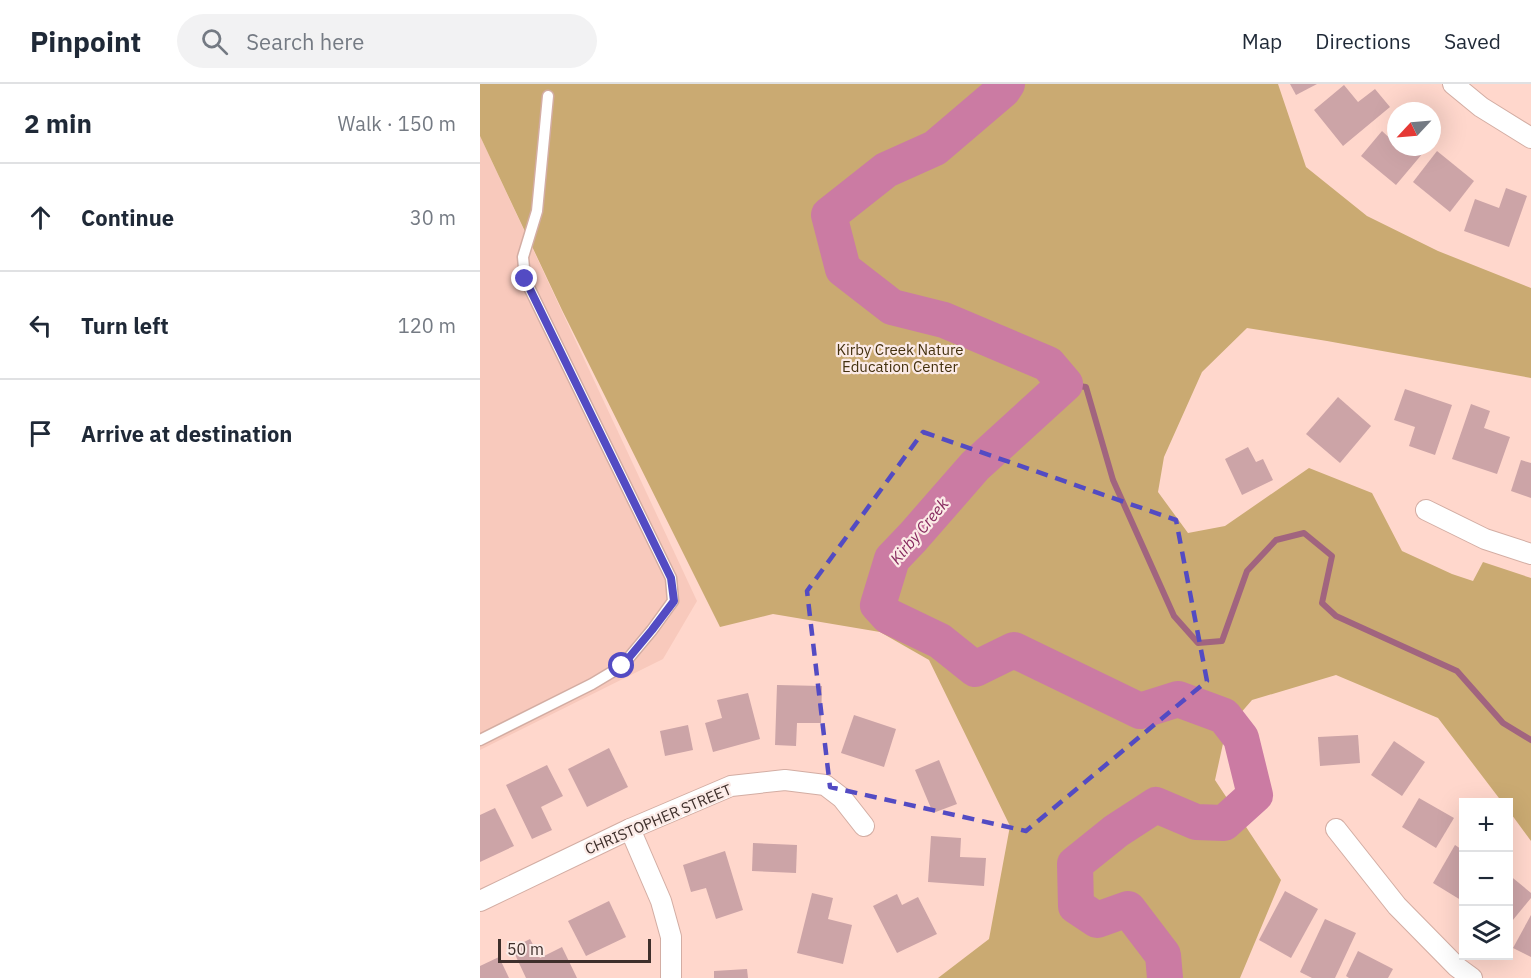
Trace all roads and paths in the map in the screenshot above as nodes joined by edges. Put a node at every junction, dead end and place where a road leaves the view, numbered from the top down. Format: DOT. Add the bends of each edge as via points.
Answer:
graph roads {
  1 [pos="1453,84"];
  2 [pos="548,96"];
  3 [pos="1531,138"];
  4 [pos="1426,510"];
  5 [pos="1531,554"];
  6 [pos="480,740"];
  7 [pos="864,826"];
  8 [pos="630,829"];
  9 [pos="1336,829"];
  10 [pos="480,901"];
  11 [pos="671,978"];
  12 [pos="1472,978"];
  1 -- 3 [label="street" via="1480,107"];
  2 -- 6 [label="lane" via="537,211 523,257 525,279 671,578 674,601 622,666"];
  4 -- 5 [label="street" via="1485,539"];
  7 -- 8 [label="street, CHRISTOPHER STREET" via="842,798 825,785 785,780 731,786"];
  8 -- 10 [label="street, CHRISTOPHER STREET"];
  8 -- 11 [label="street" via="661,901 671,937"];
  9 -- 12 [label="street" via="1397,906 1457,968"];
}
